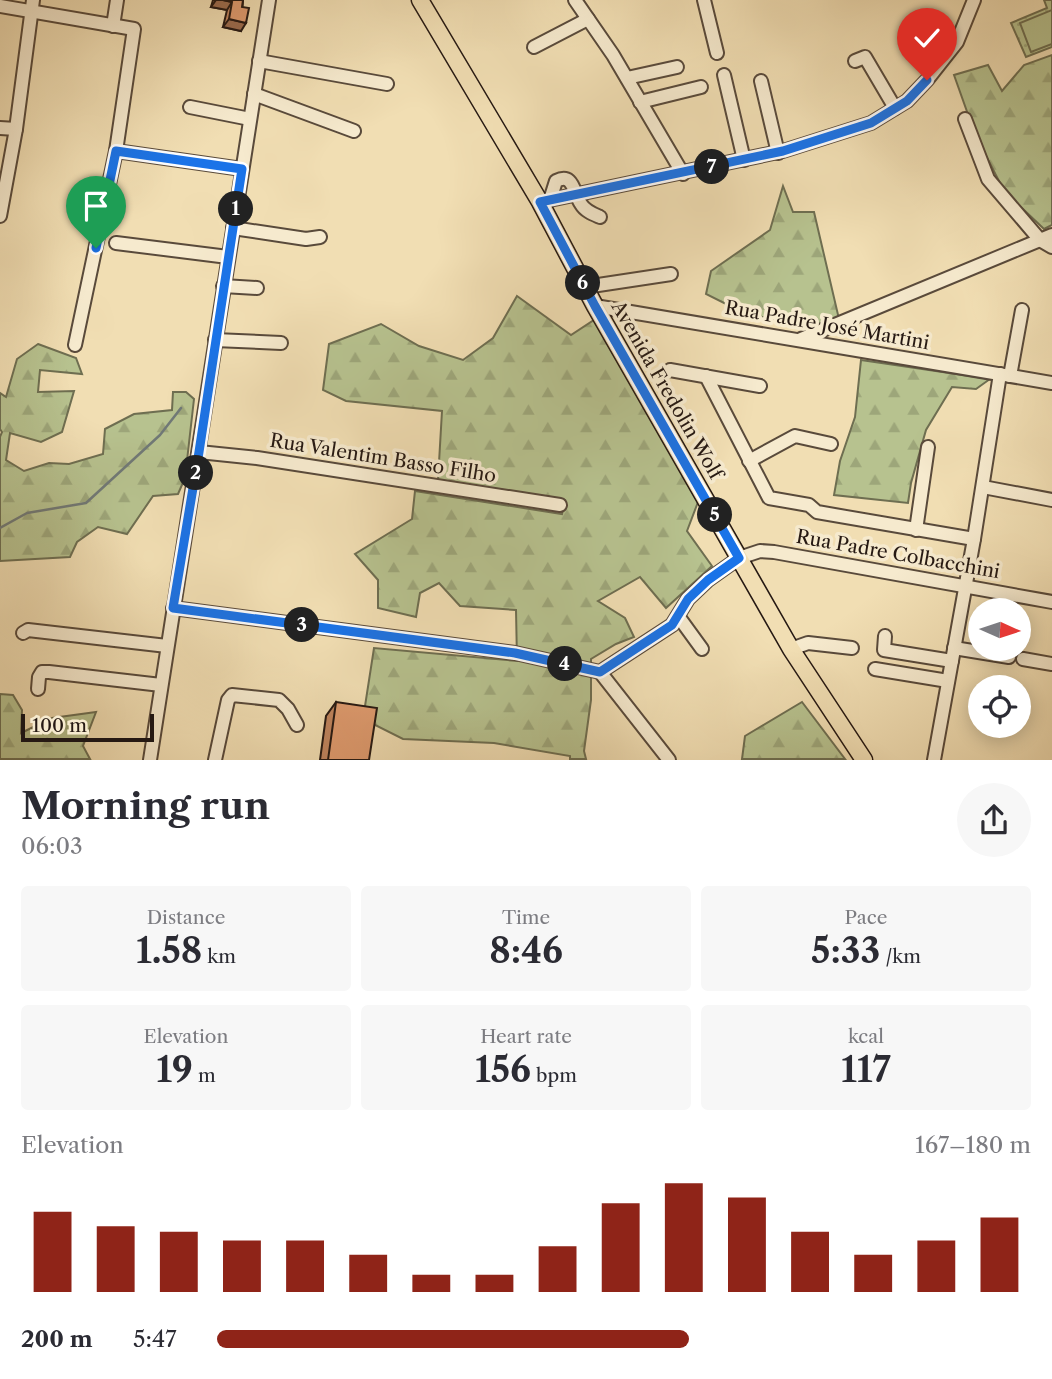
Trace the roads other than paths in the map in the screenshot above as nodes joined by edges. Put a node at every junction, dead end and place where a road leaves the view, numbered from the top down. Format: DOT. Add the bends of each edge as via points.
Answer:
graph roads {
  1 [pos="117,0"];
  2 [pos="269,0"];
  3 [pos="420,0"];
  4 [pos="575,0"];
  5 [pos="704,0"];
  6 [pos="974,0"];
  7 [pos="0,6"];
  8 [pos="33,6"];
  9 [pos="588,19"];
  10 [pos="113,26"];
  11 [pos="534,47"];
  12 [pos="717,53"];
  13 [pos="259,61"];
  14 [pos="855,61"];
  15 [pos="677,66"];
  16 [pos="724,75"];
  17 [pos="626,78"];
  18 [pos="761,81"];
  19 [pos="387,84"];
  20 [pos="701,87"];
  21 [pos="254,94"];
  22 [pos="640,102"];
  23 [pos="190,107"];
  24 [pos="895,108"];
  25 [pos="250,119"];
  26 [pos="965,119"];
  27 [pos="0,128"];
  28 [pos="16,129"];
  29 [pos="354,131"];
  30 [pos="116,151"];
  31 [pos="778,153"];
  32 [pos="744,160"];
  33 [pos="242,169"];
  34 [pos="683,174"];
  35 [pos="576,195"];
  36 [pos="545,201"];
  37 [pos="0,216"];
  38 [pos="600,217"];
  39 [pos="233,228"];
  40 [pos="320,237"];
  41 [pos="1046,238"];
  42 [pos="116,243"];
  43 [pos="1052,247"];
  44 [pos="228,257"];
  45 [pos="671,274"];
  46 [pos="223,286"];
  47 [pos="257,288"];
  48 [pos="585,288"];
  49 [pos="595,306"];
  50 [pos="1022,310"];
  51 [pos="215,340"];
  52 [pos="801,340"];
  53 [pos="281,343"];
  54 [pos="75,345"];
  55 [pos="670,370"];
  56 [pos="1005,375"];
  57 [pos="706,376"];
  58 [pos="1052,383"];
  59 [pos="760,386"];
  60 [pos="831,444"];
  61 [pos="928,446"];
  62 [pos="199,452"];
  63 [pos="749,461"];
  64 [pos="983,486"];
  65 [pos="1052,500"];
  66 [pos="560,505"];
  67 [pos="916,530"];
  68 [pos="974,539"];
  69 [pos="739,558"];
  70 [pos="964,585"];
  71 [pos="1052,602"];
  72 [pos="173,608"];
  73 [pos="678,616"];
  74 [pos="23,633"];
  75 [pos="885,636"];
  76 [pos="167,646"];
  77 [pos="852,648"];
  78 [pos="702,649"];
  79 [pos="791,649"];
  80 [pos="953,654"];
  81 [pos="968,655"];
  82 [pos="1031,660"];
  83 [pos="1052,664"];
  84 [pos="875,669"];
  85 [pos="600,672"];
  86 [pos="948,681"];
  87 [pos="161,685"];
  88 [pos="38,689"];
  89 [pos="297,725"];
  90 [pos="150,760"];
  91 [pos="215,760"];
  92 [pos="669,760"];
  93 [pos="864,760"];
  94 [pos="934,760"];
  1 -- 10 [label="street"];
  2 -- 13 [label="street"];
  3 -- 36 [label="main road, Avenida Fredolin Wolf"];
  4 -- 9 [label="street"];
  5 -- 12 [label="street"];
  6 -- 24 [label="street" via="957,42 927,80"];
  7 -- 8 [label="street"];
  8 -- 10 [label="street"];
  8 -- 28 [label="street"];
  9 -- 11 [label="street"];
  9 -- 17 [label="street"];
  10 -- 30 [label="street" via="134,29"];
  13 -- 19 [label="street"];
  13 -- 21 [label="street"];
  14 -- 24 [label="street" via="864,57"];
  15 -- 17 [label="street"];
  16 -- 32 [label="street"];
  17 -- 22 [label="street"];
  18 -- 31 [label="street"];
  20 -- 22 [label="street"];
  21 -- 25 [label="street"];
  21 -- 29 [label="street"];
  22 -- 34 [label="street"];
  23 -- 25 [label="street"];
  24 -- 31 [label="street" via="871,123"];
  25 -- 33 [label="street"];
  26 -- 41 [label="street" via="988,179"];
  27 -- 28 [label="street"];
  28 -- 37 [label="street"];
  30 -- 33 [label="street"];
  30 -- 54 [label="street"];
  31 -- 32 [label="street"];
  32 -- 34 [label="street"];
  33 -- 39 [label="street"];
  34 -- 35 [label="street"];
  35 -- 36 [label="street"];
  35 -- 36 [label="street" via="572,183 562,178"];
  35 -- 38 [label="street" via="586,211"];
  36 -- 48 [label="main road, Avenida Fredolin Wolf"];
  39 -- 40 [label="street"];
  39 -- 44 [label="street"];
  41 -- 43 [label="street"];
  41 -- 52 [label="street"];
  42 -- 44 [label="street"];
  44 -- 46 [label="street"];
  45 -- 48 [label="street"];
  46 -- 47 [label="street"];
  46 -- 51 [label="street"];
  48 -- 49 [label="main road, Avenida Fredolin Wolf"];
  49 -- 52 [label="street, Rua Padre José Martini"];
  49 -- 69 [label="main road, Avenida Fredolin Wolf"];
  50 -- 56 [label="street"];
  51 -- 53 [label="street"];
  51 -- 62 [label="street"];
  52 -- 56 [label="street, Rua Padre José Martini"];
  55 -- 57 [label="street"];
  56 -- 58 [label="street, Rua Padre José Martini"];
  56 -- 64 [label="street"];
  57 -- 59 [label="street"];
  57 -- 63 [label="street"];
  60 -- 63 [label="street" via="795,436"];
  61 -- 67 [label="street"];
  62 -- 66 [label="street, Rua Valentim Basso Filho"];
  62 -- 72 [label="street"];
  63 -- 67 [label="street" via="769,498"];
  64 -- 65 [label="street"];
  64 -- 68 [label="street"];
  67 -- 68 [label="street"];
  68 -- 70 [label="street"];
  69 -- 70 [label="street, Rua Padre Colbacchini" via="774,552"];
  69 -- 73 [label="street" via="688,599"];
  69 -- 79 [label="main road, Avenida Fredolin Wolf"];
  70 -- 71 [label="street, Rua Padre Colbacchini"];
  70 -- 80 [label="street"];
  72 -- 76 [label="street"];
  72 -- 85 [label="street" via="515,653"];
  73 -- 78 [label="street"];
  73 -- 85 [label="street" via="672,625"];
  74 -- 76 [label="street"];
  75 -- 80 [label="street" via="884,650"];
  76 -- 87 [label="street"];
  77 -- 79 [label="street" via="808,643"];
  79 -- 93 [label="main road, Avenida Fredolin Wolf"];
  80 -- 81 [label="street"];
  80 -- 86 [label="street"];
  82 -- 83 [label="street"];
  84 -- 86 [label="street"];
  85 -- 92 [label="street"];
  86 -- 94 [label="street"];
  87 -- 88 [label="street" via="42,672"];
  87 -- 90 [label="street"];
  89 -- 91 [label="street" via="279,700 232,695"];
}
